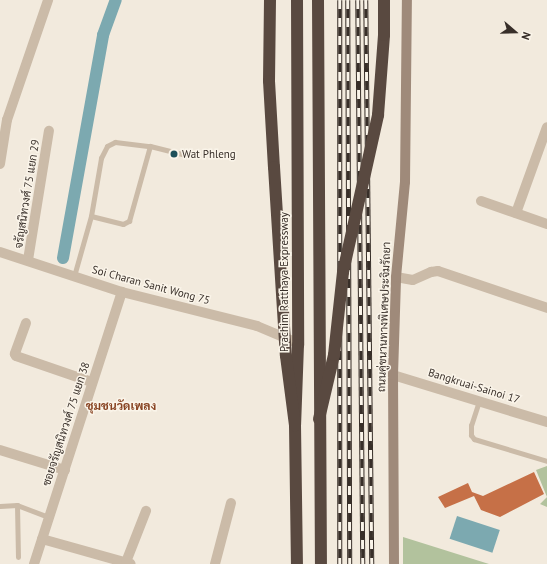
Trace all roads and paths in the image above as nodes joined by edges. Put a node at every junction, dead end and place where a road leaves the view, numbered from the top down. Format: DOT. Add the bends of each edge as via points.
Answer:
graph roads {
  1 [pos="48,0"];
  2 [pos="270,0"];
  3 [pos="293,0"];
  4 [pos="297,0"];
  5 [pos="318,0"];
  6 [pos="384,0"];
  7 [pos="407,0"];
  8 [pos="547,127"];
  9 [pos="49,131"];
  10 [pos="150,146"];
  11 [pos="183,154"];
  12 [pos="0,164"];
  13 [pos="481,201"];
  14 [pos="516,213"];
  15 [pos="90,216"];
  16 [pos="547,224"];
  17 [pos="0,252"];
  18 [pos="28,260"];
  19 [pos="74,276"];
  20 [pos="396,277"];
  21 [pos="122,292"];
  22 [pos="547,308"];
  23 [pos="26,323"];
  24 [pos="295,342"];
  25 [pos="393,375"];
  26 [pos="92,382"];
  27 [pos="479,400"];
  28 [pos="319,419"];
  29 [pos="547,422"];
  30 [pos="295,425"];
  31 [pos="0,450"];
  32 [pos="547,460"];
  33 [pos="65,470"];
  34 [pos="231,503"];
  35 [pos="17,505"];
  36 [pos="0,506"];
  37 [pos="146,511"];
  38 [pos="49,517"];
  39 [pos="42,539"];
  40 [pos="18,557"];
  41 [pos="128,563"];
  42 [pos="34,564"];
  43 [pos="215,564"];
  44 [pos="293,564"];
  45 [pos="297,564"];
  46 [pos="321,564"];
  47 [pos="394,564"];
  1 -- 12 [label="street" via="7,120"];
  2 -- 30 [label="highway, bridge" via="269,81 274,167 286,356"];
  3 -- 24 [label="main road" via="292,173"];
  4 -- 30 [label="highway, Prachim Ratthaya Expressway, bridge" via="298,345"];
  5 -- 28 [label="highway, bridge"];
  6 -- 28 [label="highway, bridge" via="378,115 343,272 334,356"];
  7 -- 20 [label="main road, ถนนคู่ขนานทางพิเศษประจิมรัถยา" via="405,182"];
  8 -- 14 [label="street"];
  9 -- 18 [label="street, จรัญสนิทวงศ์ 75 แยก 29"];
  10 -- 11 [label="lane"];
  10 -- 15 [label="lane" via="115,142 107,146 101,158"];
  10 -- 15 [label="lane" via="129,221 123,224"];
  13 -- 14 [label="street"];
  14 -- 16 [label="street"];
  15 -- 19 [label="lane"];
  17 -- 18 [label="street, Soi Charan Sanit Wong 75"];
  18 -- 19 [label="street, Soi Charan Sanit Wong 75"];
  19 -- 21 [label="street, Soi Charan Sanit Wong 75"];
  20 -- 22 [label="street" via="413,280 438,271"];
  20 -- 25 [label="main road, ถนนคู่ขนานทางพิเศษประจิมรัถยา"];
  21 -- 24 [label="street, Soi Charan Sanit Wong 75" via="257,326"];
  21 -- 26 [label="street, ซอยจรัญสนิทวงศ์ 75 แยก 38"];
  23 -- 26 [label="street" via="16,356"];
  24 -- 44 [label="main road"];
  25 -- 27 [label="street, Bangkruai-Sainoi 17"];
  25 -- 47 [label="main road, ถนนคู่ขนานทางพิเศษประจิมรัถยา"];
  26 -- 33 [label="street, ซอยจรัญสนิทวงศ์ 75 แยก 38"];
  27 -- 29 [label="street, Bangkruai-Sainoi 17"];
  27 -- 32 [label="lane" via="470,425 474,439"];
  28 -- 46 [label="highway"];
  30 -- 45 [label="highway, Prachim Ratthaya Expressway"];
  31 -- 33 [label="street"];
  33 -- 38 [label="street, ซอยจรัญสนิทวงศ์ 75 แยก 38"];
  34 -- 43 [label="street"];
  35 -- 36 [label="lane"];
  35 -- 38 [label="lane"];
  35 -- 40 [label="lane"];
  37 -- 41 [label="street"];
  38 -- 39 [label="street, ซอยจรัญสนิทวงศ์ 75 แยก 38"];
  39 -- 41 [label="street"];
  39 -- 42 [label="street, ซอยจรัญสนิทวงศ์ 75 แยก 38"];
}
